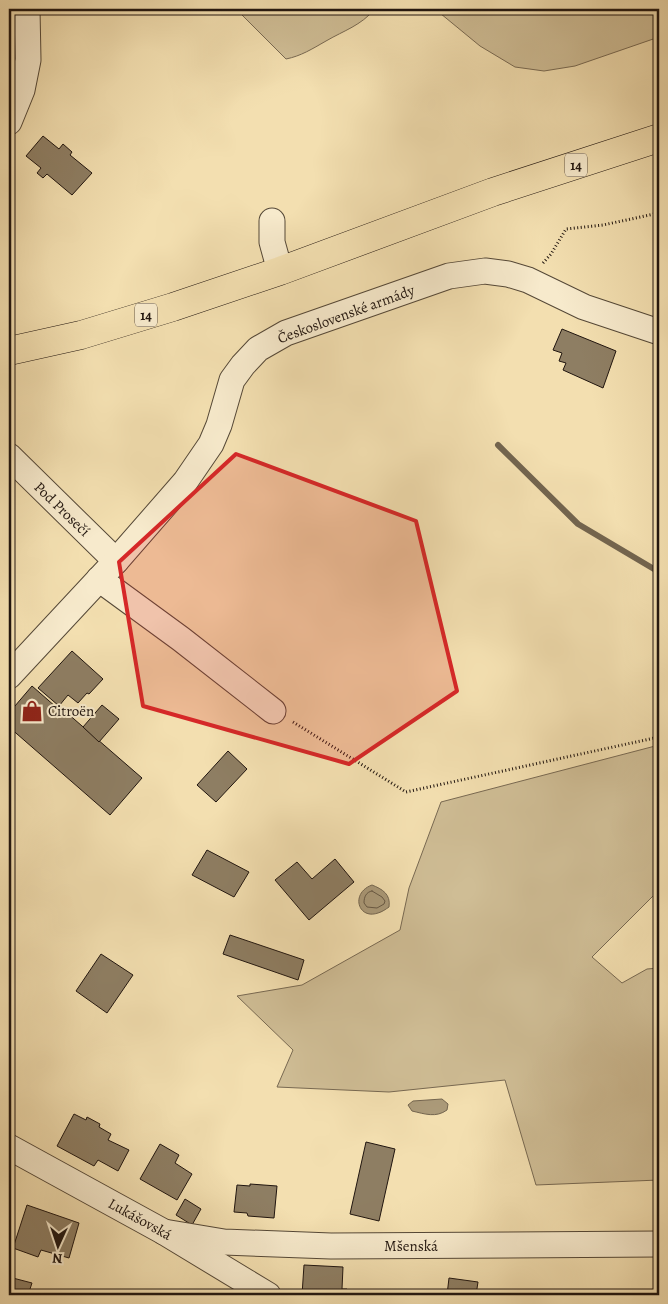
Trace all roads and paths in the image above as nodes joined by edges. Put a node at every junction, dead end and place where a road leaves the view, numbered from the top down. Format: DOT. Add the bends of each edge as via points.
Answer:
graph roads {
  1 [pos="26,9"];
  2 [pos="9,122"];
  3 [pos="659,138"];
  4 [pos="659,213"];
  5 [pos="272,221"];
  6 [pos="280,271"];
  7 [pos="528,280"];
  8 [pos="659,332"];
  9 [pos="9,351"];
  10 [pos="9,456"];
  11 [pos="116,561"];
  12 [pos="99,579"];
  13 [pos="9,676"];
  14 [pos="273,711"];
  15 [pos="659,737"];
  16 [pos="9,1147"];
  17 [pos="164,1232"];
  18 [pos="659,1244"];
  19 [pos="268,1295"];
  1 -- 2 [label="street" via="28,60 22,90"];
  3 -- 6 [label="main road, 14" via="493,192"];
  4 -- 7 [label="path" via="566,229 551,254"];
  5 -- 6 [label="street" via="272,242"];
  6 -- 9 [label="main road, 14" via="81,335"];
  7 -- 8 [label="street, Československé armády" via="584,307"];
  7 -- 11 [label="street, Československé armády" via="485,271 449,276 286,333 258,349 232,380 211,444 185,482"];
  10 -- 11 [label="street, Pod Prosečí"];
  11 -- 12 [label="street, Československé armády"];
  12 -- 13 [label="street, Československé armády"];
  12 -- 14 [label="street"];
  14 -- 15 [label="path" via="406,792"];
  16 -- 17 [label="street, Lukášovská"];
  17 -- 18 [label="street, Mšenská" via="224,1242 331,1246"];
  17 -- 19 [label="street, Lukášovská"];
}
